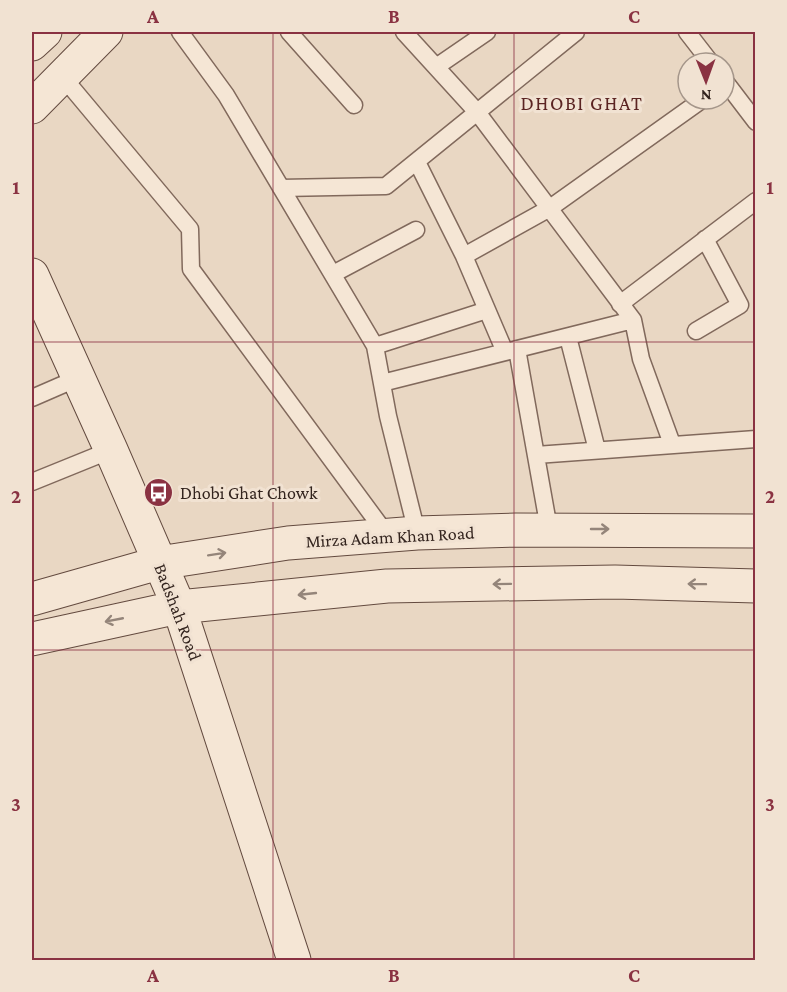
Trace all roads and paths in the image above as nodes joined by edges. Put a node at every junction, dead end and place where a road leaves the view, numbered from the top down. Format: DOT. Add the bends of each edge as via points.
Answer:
graph roads {
  1 [pos="45,32"];
  2 [pos="106,32"];
  3 [pos="180,32"];
  4 [pos="289,32"];
  5 [pos="404,32"];
  6 [pos="482,33"];
  7 [pos="692,34"];
  8 [pos="564,35"];
  9 [pos="32,45"];
  10 [pos="703,51"];
  11 [pos="436,67"];
  12 [pos="62,76"];
  13 [pos="736,96"];
  14 [pos="354,105"];
  15 [pos="32,107"];
  16 [pos="686,111"];
  17 [pos="477,112"];
  18 [pos="756,122"];
  19 [pos="417,162"];
  20 [pos="281,188"];
  21 [pos="756,201"];
  22 [pos="550,208"];
  23 [pos="416,230"];
  24 [pos="705,239"];
  25 [pos="464,256"];
  26 [pos="333,274"];
  27 [pos="32,275"];
  28 [pos="621,304"];
  29 [pos="487,310"];
  30 [pos="633,320"];
  31 [pos="696,331"];
  32 [pos="568,337"];
  33 [pos="375,346"];
  34 [pos="511,351"];
  35 [pos="78,378"];
  36 [pos="382,382"];
  37 [pos="32,398"];
  38 [pos="756,427"];
  39 [pos="726,440"];
  40 [pos="756,440"];
  41 [pos="672,444"];
  42 [pos="111,450"];
  43 [pos="597,450"];
  44 [pos="537,455"];
  45 [pos="32,482"];
  46 [pos="549,529"];
  47 [pos="756,531"];
  48 [pos="402,534"];
  49 [pos="159,562"];
  50 [pos="756,586"];
  51 [pos="32,599"];
  52 [pos="179,607"];
  53 [pos="32,639"];
  54 [pos="294,960"];
  1 -- 9 [label="main road"];
  2 -- 12 [label="main road"];
  3 -- 20 [label="lane" via="226,96"];
  4 -- 14 [label="lane"];
  5 -- 11 [label="lane"];
  6 -- 11 [label="lane"];
  7 -- 10 [label="lane"];
  8 -- 17 [label="lane"];
  11 -- 17 [label="lane"];
  12 -- 15 [label="main road"];
  12 -- 48 [label="lane" via="190,229 191,269"];
  13 -- 18 [label="lane"];
  16 -- 22 [label="lane"];
  17 -- 19 [label="lane"];
  17 -- 22 [label="lane"];
  19 -- 20 [label="lane" via="386,186"];
  19 -- 25 [label="lane"];
  20 -- 26 [label="lane"];
  21 -- 24 [label="lane"];
  22 -- 25 [label="lane"];
  22 -- 28 [label="lane"];
  23 -- 26 [label="lane"];
  24 -- 28 [label="lane"];
  24 -- 31 [label="lane" via="740,305"];
  25 -- 29 [label="lane"];
  26 -- 33 [label="lane"];
  27 -- 35 [label="main road, Badshah Road"];
  28 -- 30 [label="lane"];
  29 -- 33 [label="lane"];
  29 -- 34 [label="lane"];
  30 -- 32 [label="lane"];
  30 -- 41 [label="lane" via="641,359"];
  32 -- 34 [label="lane"];
  32 -- 43 [label="lane"];
  33 -- 36 [label="lane"];
  34 -- 36 [label="lane"];
  34 -- 44 [label="lane"];
  35 -- 37 [label="lane"];
  35 -- 42 [label="main road, Badshah Road"];
  36 -- 48 [label="lane"];
  38 -- 39 [label="lane"];
  39 -- 40 [label="lane"];
  39 -- 41 [label="lane"];
  41 -- 43 [label="lane"];
  42 -- 45 [label="lane"];
  42 -- 49 [label="main road, Badshah Road"];
  43 -- 44 [label="lane"];
  44 -- 46 [label="lane"];
  46 -- 47 [label="main road, Mirza Adam Khan Road, one-way"];
  46 -- 48 [label="main road, Mirza Adam Khan Road"];
  49 -- 48 [label="main road, Mirza Adam Khan Road, one-way" via="288,543"];
  49 -- 51 [label="main road, Mirza Adam Khan Road"];
  49 -- 52 [label="main road, Badshah Road"];
  50 -- 52 [label="main road, one-way" via="615,582 387,586"];
  52 -- 53 [label="main road, one-way"];
  52 -- 54 [label="main road, Badshah Road"];
}
